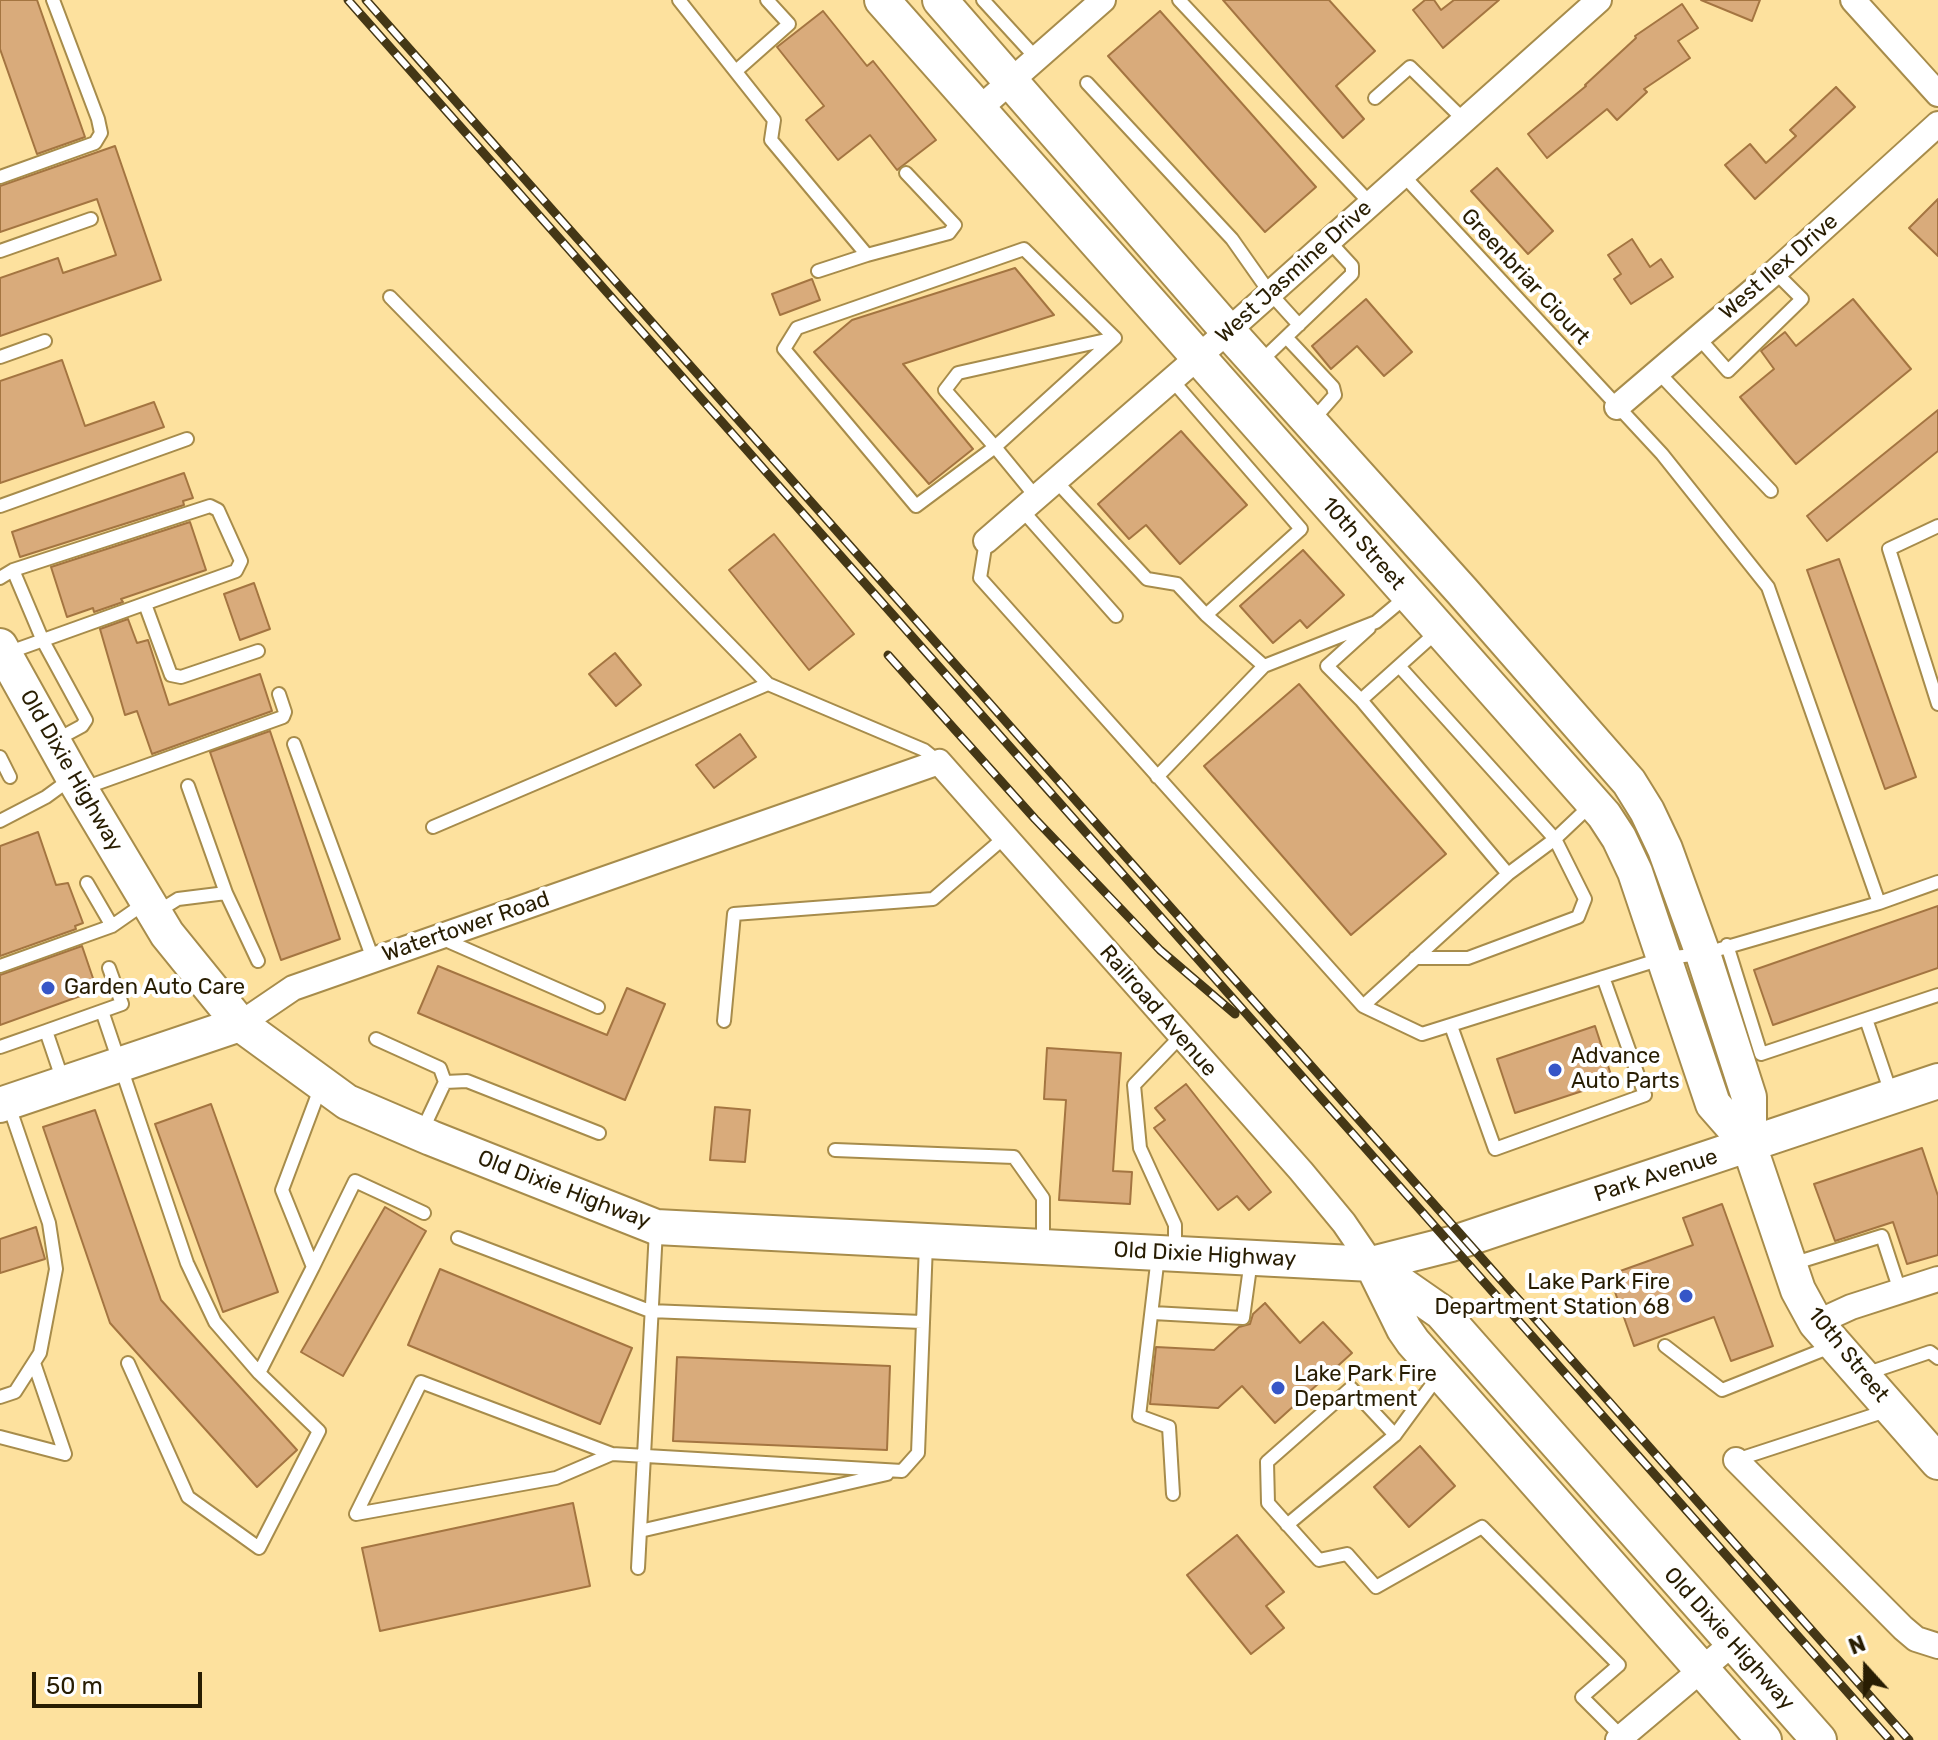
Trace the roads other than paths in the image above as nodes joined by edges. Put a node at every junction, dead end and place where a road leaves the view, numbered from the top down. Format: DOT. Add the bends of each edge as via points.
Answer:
graph roads {
  1 [pos="53,0"];
  2 [pos="679,0"];
  3 [pos="767,0"];
  4 [pos="882,0"];
  5 [pos="940,0"];
  6 [pos="983,0"];
  7 [pos="1103,0"];
  8 [pos="1179,0"];
  9 [pos="1599,0"];
  10 [pos="1853,0"];
  11 [pos="1024,70"];
  12 [pos="736,71"];
  13 [pos="1087,83"];
  14 [pos="1938,94"];
  15 [pos="1375,98"];
  16 [pos="979,109"];
  17 [pos="1464,120"];
  18 [pos="1938,124"];
  19 [pos="906,173"];
  20 [pos="1403,175"];
  21 [pos="0,177"];
  22 [pos="1371,204"];
  23 [pos="91,219"];
  24 [pos="1329,241"];
  25 [pos="0,251"];
  26 [pos="867,255"];
  27 [pos="818,271"];
  28 [pos="1775,272"];
  29 [pos="1270,293"];
  30 [pos="390,297"];
  31 [pos="1299,325"];
  32 [pos="1228,331"];
  33 [pos="1286,337"];
  34 [pos="1698,337"];
  35 [pos="1115,338"];
  36 [pos="45,341"];
  37 [pos="1198,356"];
  38 [pos="0,357"];
  39 [pos="1258,363"];
  40 [pos="1657,371"];
  41 [pos="1172,380"];
  42 [pos="1617,407"];
  43 [pos="1311,423"];
  44 [pos="187,439"];
  45 [pos="995,447"];
  46 [pos="1055,480"];
  47 [pos="1771,491"];
  48 [pos="1029,504"];
  49 [pos="0,506"];
  50 [pos="1938,526"];
  51 [pos="986,541"];
  52 [pos="13,570"];
  53 [pos="0,578"];
  54 [pos="1408,595"];
  55 [pos="145,604"];
  56 [pos="1206,615"];
  57 [pos="1116,616"];
  58 [pos="1376,622"];
  59 [pos="1439,630"];
  60 [pos="43,641"];
  61 [pos="258,651"];
  62 [pos="3,658"];
  63 [pos="1264,666"];
  64 [pos="1399,666"];
  65 [pos="768,684"];
  66 [pos="279,694"];
  67 [pos="1361,700"];
  68 [pos="1938,704"];
  69 [pos="53,742"];
  70 [pos="294,744"];
  71 [pos="0,757"];
  72 [pos="939,762"];
  73 [pos="10,777"];
  74 [pos="1157,777"];
  75 [pos="76,783"];
  76 [pos="188,786"];
  77 [pos="1593,803"];
  78 [pos="0,821"];
  79 [pos="433,827"];
  80 [pos="1005,837"];
  81 [pos="1555,839"];
  82 [pos="1508,874"];
  83 [pos="1938,882"];
  84 [pos="87,883"];
  85 [pos="226,893"];
  86 [pos="1879,903"];
  87 [pos="151,907"];
  88 [pos="112,926"];
  89 [pos="439,937"];
  90 [pos="1715,950"];
  91 [pos="1415,958"];
  92 [pos="1664,958"];
  93 [pos="373,959"];
  94 [pos="258,961"];
  95 [pos="0,966"];
  96 [pos="109,968"];
  97 [pos="1603,977"];
  98 [pos="1938,995"];
  99 [pos="1363,1006"];
  100 [pos="598,1007"];
  101 [pos="102,1011"];
  102 [pos="1866,1019"];
  103 [pos="724,1021"];
  104 [pos="240,1024"];
  105 [pos="1451,1026"];
  106 [pos="46,1031"];
  107 [pos="1180,1037"];
  108 [pos="376,1039"];
  109 [pos="0,1047"];
  110 [pos="121,1064"];
  111 [pos="445,1082"];
  112 [pos="64,1084"];
  113 [pos="322,1084"];
  114 [pos="1936,1087"];
  115 [pos="1892,1096"];
  116 [pos="4,1104"];
  117 [pos="599,1133"];
  118 [pos="421,1134"];
  119 [pos="1749,1145"];
  120 [pos="835,1150"];
  121 [pos="424,1213"];
  122 [pos="656,1227"];
  123 [pos="458,1238"];
  124 [pos="926,1240"];
  125 [pos="1043,1246"];
  126 [pos="1167,1253"];
  127 [pos="1252,1258"];
  128 [pos="1372,1264"];
  129 [pos="1789,1265"];
  130 [pos="313,1267"];
  131 [pos="1938,1279"];
  132 [pos="1900,1291"];
  133 [pos="650,1311"];
  134 [pos="1153,1313"];
  135 [pos="922,1322"];
  136 [pos="1826,1334"];
  137 [pos="1665,1346"];
  138 [pos="1938,1358"];
  139 [pos="34,1363"];
  140 [pos="128,1363"];
  141 [pos="259,1373"];
  142 [pos="1441,1373"];
  143 [pos="1862,1375"];
  144 [pos="0,1397"];
  145 [pos="1892,1409"];
  146 [pos="1395,1435"];
  147 [pos="0,1437"];
  148 [pos="612,1454"];
  149 [pos="642,1456"];
  150 [pos="1937,1459"];
  151 [pos="1736,1460"];
  152 [pos="902,1471"];
  153 [pos="1173,1494"];
  154 [pos="1287,1525"];
  155 [pos="640,1531"];
  156 [pos="638,1568"];
  157 [pos="1733,1643"];
  158 [pos="1938,1646"];
  159 [pos="1700,1669"];
  160 [pos="1620,1738"];
  161 [pos="1764,1740"];
  162 [pos="1819,1740"];
  1 -- 21 [label="lane" via="101,133 95,143"];
  2 -- 12 [label="lane"];
  3 -- 12 [label="lane" via="789,24"];
  4 -- 16 [label="main road, 10th Street"];
  5 -- 11 [label="main road, 10th Street"];
  6 -- 11 [label="lane"];
  7 -- 11 [label="street"];
  8 -- 22 [label="lane"];
  9 -- 17 [label="street, West Jasmine Drive"];
  10 -- 14 [label="street"];
  11 -- 16 [label="street"];
  11 -- 32 [label="main road, 10th Street"];
  12 -- 26 [label="lane" via="774,120 771,140"];
  13 -- 29 [label="lane" via="1232,239"];
  15 -- 17 [label="lane" via="1410,67"];
  16 -- 37 [label="main road, 10th Street"];
  17 -- 20 [label="street, West Jasmine Drive"];
  18 -- 28 [label="street, West Ilex Drive"];
  19 -- 26 [label="lane" via="955,225 949,233"];
  20 -- 22 [label="street, West Jasmine Drive"];
  20 -- 42 [label="lane, Greenbriar Ciourt"];
  22 -- 24 [label="street, West Jasmine Drive"];
  23 -- 25 [label="lane"];
  24 -- 29 [label="street, West Jasmine Drive"];
  24 -- 31 [label="lane" via="1352,266 1352,274"];
  26 -- 27 [label="lane"];
  28 -- 34 [label="street, West Ilex Drive"];
  28 -- 34 [label="lane" via="1802,299 1728,371"];
  29 -- 31 [label="lane"];
  29 -- 32 [label="street, West Jasmine Drive"];
  30 -- 65 [label="lane"];
  31 -- 33 [label="lane"];
  32 -- 37 [label="street, West Jasmine Drive"];
  32 -- 39 [label="main road, 10th Street"];
  33 -- 39 [label="lane"];
  33 -- 43 [label="lane" via="1333,387 1335,395"];
  34 -- 40 [label="street, West Ilex Drive"];
  35 -- 45 [label="lane"];
  35 -- 45 [label="lane" via="958,373 945,390"];
  35 -- 45 [label="lane" via="1024,249 797,328 784,349 916,506"];
  36 -- 38 [label="lane"];
  37 -- 41 [label="street, West Jasmine Drive"];
  37 -- 54 [label="main road, 10th Street"];
  39 -- 43 [label="main road, 10th Street"];
  40 -- 42 [label="street, West Ilex Drive"];
  40 -- 47 [label="lane"];
  41 -- 46 [label="street, West Jasmine Drive"];
  41 -- 56 [label="lane" via="1301,529"];
  42 -- 86 [label="lane, Greenbriar Ciourt" via="1662,454 1768,587"];
  43 -- 90 [label="main road, 10th Street" via="1629,782"];
  44 -- 49 [label="lane"];
  45 -- 48 [label="lane"];
  46 -- 48 [label="street, West Jasmine Drive"];
  46 -- 56 [label="lane" via="1147,579 1177,584"];
  48 -- 51 [label="street, West Jasmine Drive"];
  48 -- 57 [label="lane"];
  50 -- 68 [label="lane" via="1889,549"];
  51 -- 74 [label="lane" via="980,578"];
  52 -- 53 [label="lane"];
  52 -- 55 [label="lane" via="210,506 218,510 241,561 236,571"];
  52 -- 60 [label="lane"];
  54 -- 58 [label="lane"];
  54 -- 59 [label="main road, 10th Street"];
  55 -- 60 [label="lane"];
  55 -- 61 [label="lane" via="171,675 181,677"];
  56 -- 63 [label="lane"];
  58 -- 63 [label="lane"];
  58 -- 67 [label="lane" via="1327,666"];
  59 -- 64 [label="lane"];
  59 -- 77 [label="main road, 10th Street"];
  60 -- 62 [label="lane"];
  60 -- 69 [label="lane" via="86,720"];
  62 -- 69 [label="main road, Old Dixie Highway"];
  63 -- 74 [label="lane"];
  64 -- 67 [label="lane"];
  64 -- 81 [label="lane"];
  65 -- 72 [label="lane" via="924,750"];
  65 -- 79 [label="lane"];
  66 -- 75 [label="lane" via="283,717"];
  67 -- 82 [label="lane"];
  69 -- 75 [label="main road, Old Dixie Highway"];
  70 -- 93 [label="lane"];
  71 -- 73 [label="lane"];
  72 -- 80 [label="street, Railroad Avenue"];
  72 -- 89 [label="street, Watertower Road"];
  74 -- 99 [label="lane"];
  75 -- 78 [label="lane"];
  75 -- 87 [label="main road, Old Dixie Highway"];
  76 -- 85 [label="lane"];
  77 -- 81 [label="lane"];
  77 -- 92 [label="main road, 10th Street" via="1630,861"];
  80 -- 103 [label="lane" via="933,899 734,914"];
  80 -- 107 [label="street, Railroad Avenue"];
  81 -- 82 [label="lane"];
  81 -- 91 [label="lane" via="1585,899 1578,917 1468,958"];
  82 -- 91 [label="lane"];
  83 -- 86 [label="lane"];
  84 -- 88 [label="lane"];
  85 -- 87 [label="lane"];
  85 -- 94 [label="lane"];
  86 -- 90 [label="lane"];
  87 -- 88 [label="lane"];
  87 -- 104 [label="main road, Old Dixie Highway"];
  88 -- 95 [label="lane"];
  89 -- 93 [label="street, Watertower Road"];
  89 -- 100 [label="lane"];
  90 -- 92 [label="lane"];
  90 -- 102 [label="lane" via="1761,1054"];
  90 -- 119 [label="main road, 10th Street" via="1749,1097"];
  91 -- 99 [label="lane"];
  92 -- 97 [label="lane"];
  92 -- 119 [label="main road, 10th Street" via="1713,1104"];
  93 -- 104 [label="street, Watertower Road" via="293,988"];
  96 -- 101 [label="lane" via="122,1004"];
  97 -- 105 [label="lane"];
  97 -- 105 [label="lane" via="1645,1095 1495,1149"];
  98 -- 102 [label="lane"];
  99 -- 105 [label="lane" via="1422,1034"];
  101 -- 106 [label="lane"];
  101 -- 110 [label="lane"];
  102 -- 115 [label="lane"];
  104 -- 110 [label="main road, Watertower Road"];
  104 -- 113 [label="main road, Old Dixie Highway"];
  106 -- 109 [label="lane"];
  106 -- 112 [label="lane"];
  107 -- 126 [label="lane" via="1134,1085 1140,1148 1175,1225"];
  107 -- 128 [label="street, Railroad Avenue" via="1301,1171"];
  108 -- 111 [label="lane" via="440,1068"];
  110 -- 112 [label="main road, Watertower Road"];
  110 -- 141 [label="lane" via="187,1263 215,1322"];
  111 -- 117 [label="lane" via="467,1081"];
  111 -- 118 [label="lane"];
  112 -- 116 [label="main road, Watertower Road"];
  113 -- 118 [label="main road, Old Dixie Highway" via="347,1102"];
  113 -- 130 [label="lane" via="282,1190"];
  114 -- 115 [label="main road, Park Avenue"];
  115 -- 119 [label="main road, Park Avenue"];
  116 -- 139 [label="lane" via="49,1223 56,1269"];
  118 -- 122 [label="main road, Old Dixie Highway"];
  119 -- 128 [label="main road, Park Avenue" via="1451,1244"];
  119 -- 129 [label="main road, 10th Street"];
  120 -- 125 [label="lane" via="1014,1157 1043,1198"];
  121 -- 130 [label="lane" via="355,1181"];
  122 -- 124 [label="main road, Old Dixie Highway"];
  122 -- 133 [label="lane"];
  123 -- 133 [label="lane"];
  124 -- 125 [label="main road, Old Dixie Highway"];
  124 -- 135 [label="lane"];
  125 -- 126 [label="main road, Old Dixie Highway"];
  126 -- 127 [label="main road, Old Dixie Highway"];
  126 -- 134 [label="lane"];
  127 -- 128 [label="main road, Old Dixie Highway"];
  127 -- 134 [label="lane" via="1243,1318"];
  128 -- 142 [label="main road, Old Dixie Highway" via="1404,1329"];
  128 -- 157 [label="main road, Old Dixie Highway" via="1441,1312"];
  129 -- 132 [label="lane" via="1882,1236"];
  129 -- 136 [label="main road, 10th Street"];
  130 -- 141 [label="lane"];
  131 -- 132 [label="street"];
  132 -- 136 [label="street" via="1851,1307"];
  133 -- 135 [label="lane"];
  133 -- 149 [label="lane"];
  134 -- 153 [label="lane" via="1139,1416 1169,1427"];
  135 -- 152 [label="lane" via="918,1453"];
  136 -- 137 [label="lane" via="1722,1390"];
  136 -- 143 [label="main road, 10th Street"];
  138 -- 143 [label="lane" via="1930,1352"];
  139 -- 144 [label="lane" via="15,1392"];
  139 -- 147 [label="lane" via="65,1454"];
  140 -- 141 [label="lane" via="188,1497 259,1548 319,1431"];
  142 -- 146 [label="lane"];
  142 -- 159 [label="main road, Old Dixie Highway"];
  143 -- 145 [label="main road, 10th Street"];
  145 -- 150 [label="main road, 10th Street"];
  145 -- 151 [label="lane"];
  146 -- 154 [label="lane"];
  146 -- 154 [label="lane" via="1351,1388 1267,1462 1268,1503"];
  148 -- 148 [label="lane" via="421,1382 356,1514 556,1478"];
  148 -- 149 [label="lane"];
  149 -- 152 [label="lane"];
  149 -- 155 [label="lane"];
  151 -- 158 [label="street" via="1903,1628"];
  152 -- 155 [label="lane"];
  154 -- 160 [label="lane" via="1319,1560 1347,1554 1376,1587 1482,1527 1619,1665 1582,1697"];
  155 -- 156 [label="lane"];
  157 -- 159 [label="street"];
  157 -- 162 [label="main road, Old Dixie Highway"];
  159 -- 160 [label="street"];
  159 -- 161 [label="main road, Old Dixie Highway"];
}
